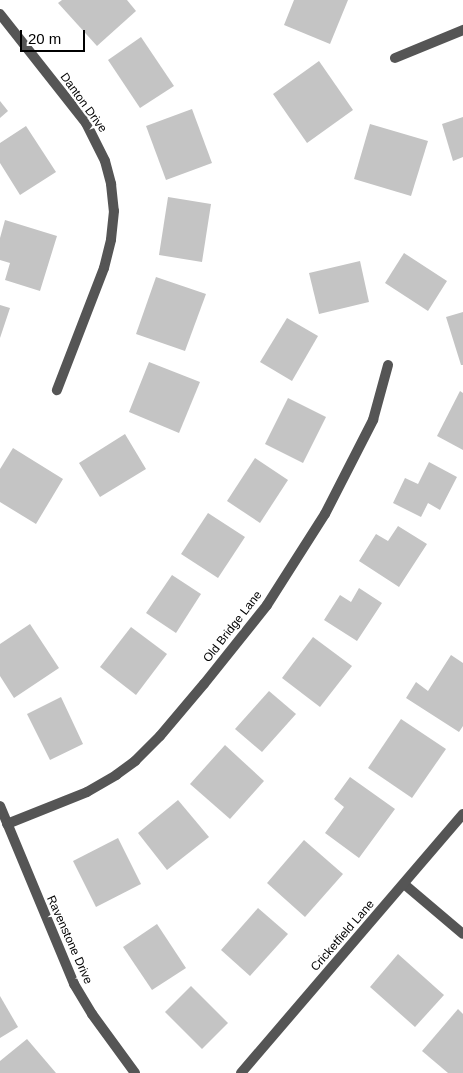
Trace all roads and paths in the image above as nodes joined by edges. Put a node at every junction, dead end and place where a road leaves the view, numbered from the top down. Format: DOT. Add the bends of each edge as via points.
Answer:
graph roads {
  1 [pos="0,14"];
  2 [pos="463,30"];
  3 [pos="395,58"];
  4 [pos="388,365"];
  5 [pos="57,390"];
  6 [pos="0,806"];
  7 [pos="463,814"];
  8 [pos="7,824"];
  9 [pos="404,884"];
  10 [pos="463,934"];
  11 [pos="135,1073"];
  12 [pos="240,1073"];
  1 -- 5 [label="street, Danton Drive" via="86,123 105,161 111,184 114,212 104,268"];
  2 -- 3 [label="street"];
  4 -- 8 [label="street, Old Bridge Lane" via="373,420 325,514 267,605 204,684 160,736 116,775 87,792"];
  6 -- 8 [label="street, Ravenstone Drive"];
  7 -- 9 [label="street, Cricketfield Lane"];
  8 -- 11 [label="street, Ravenstone Drive" via="74,984"];
  9 -- 10 [label="street"];
  9 -- 12 [label="street, Cricketfield Lane"];
}
